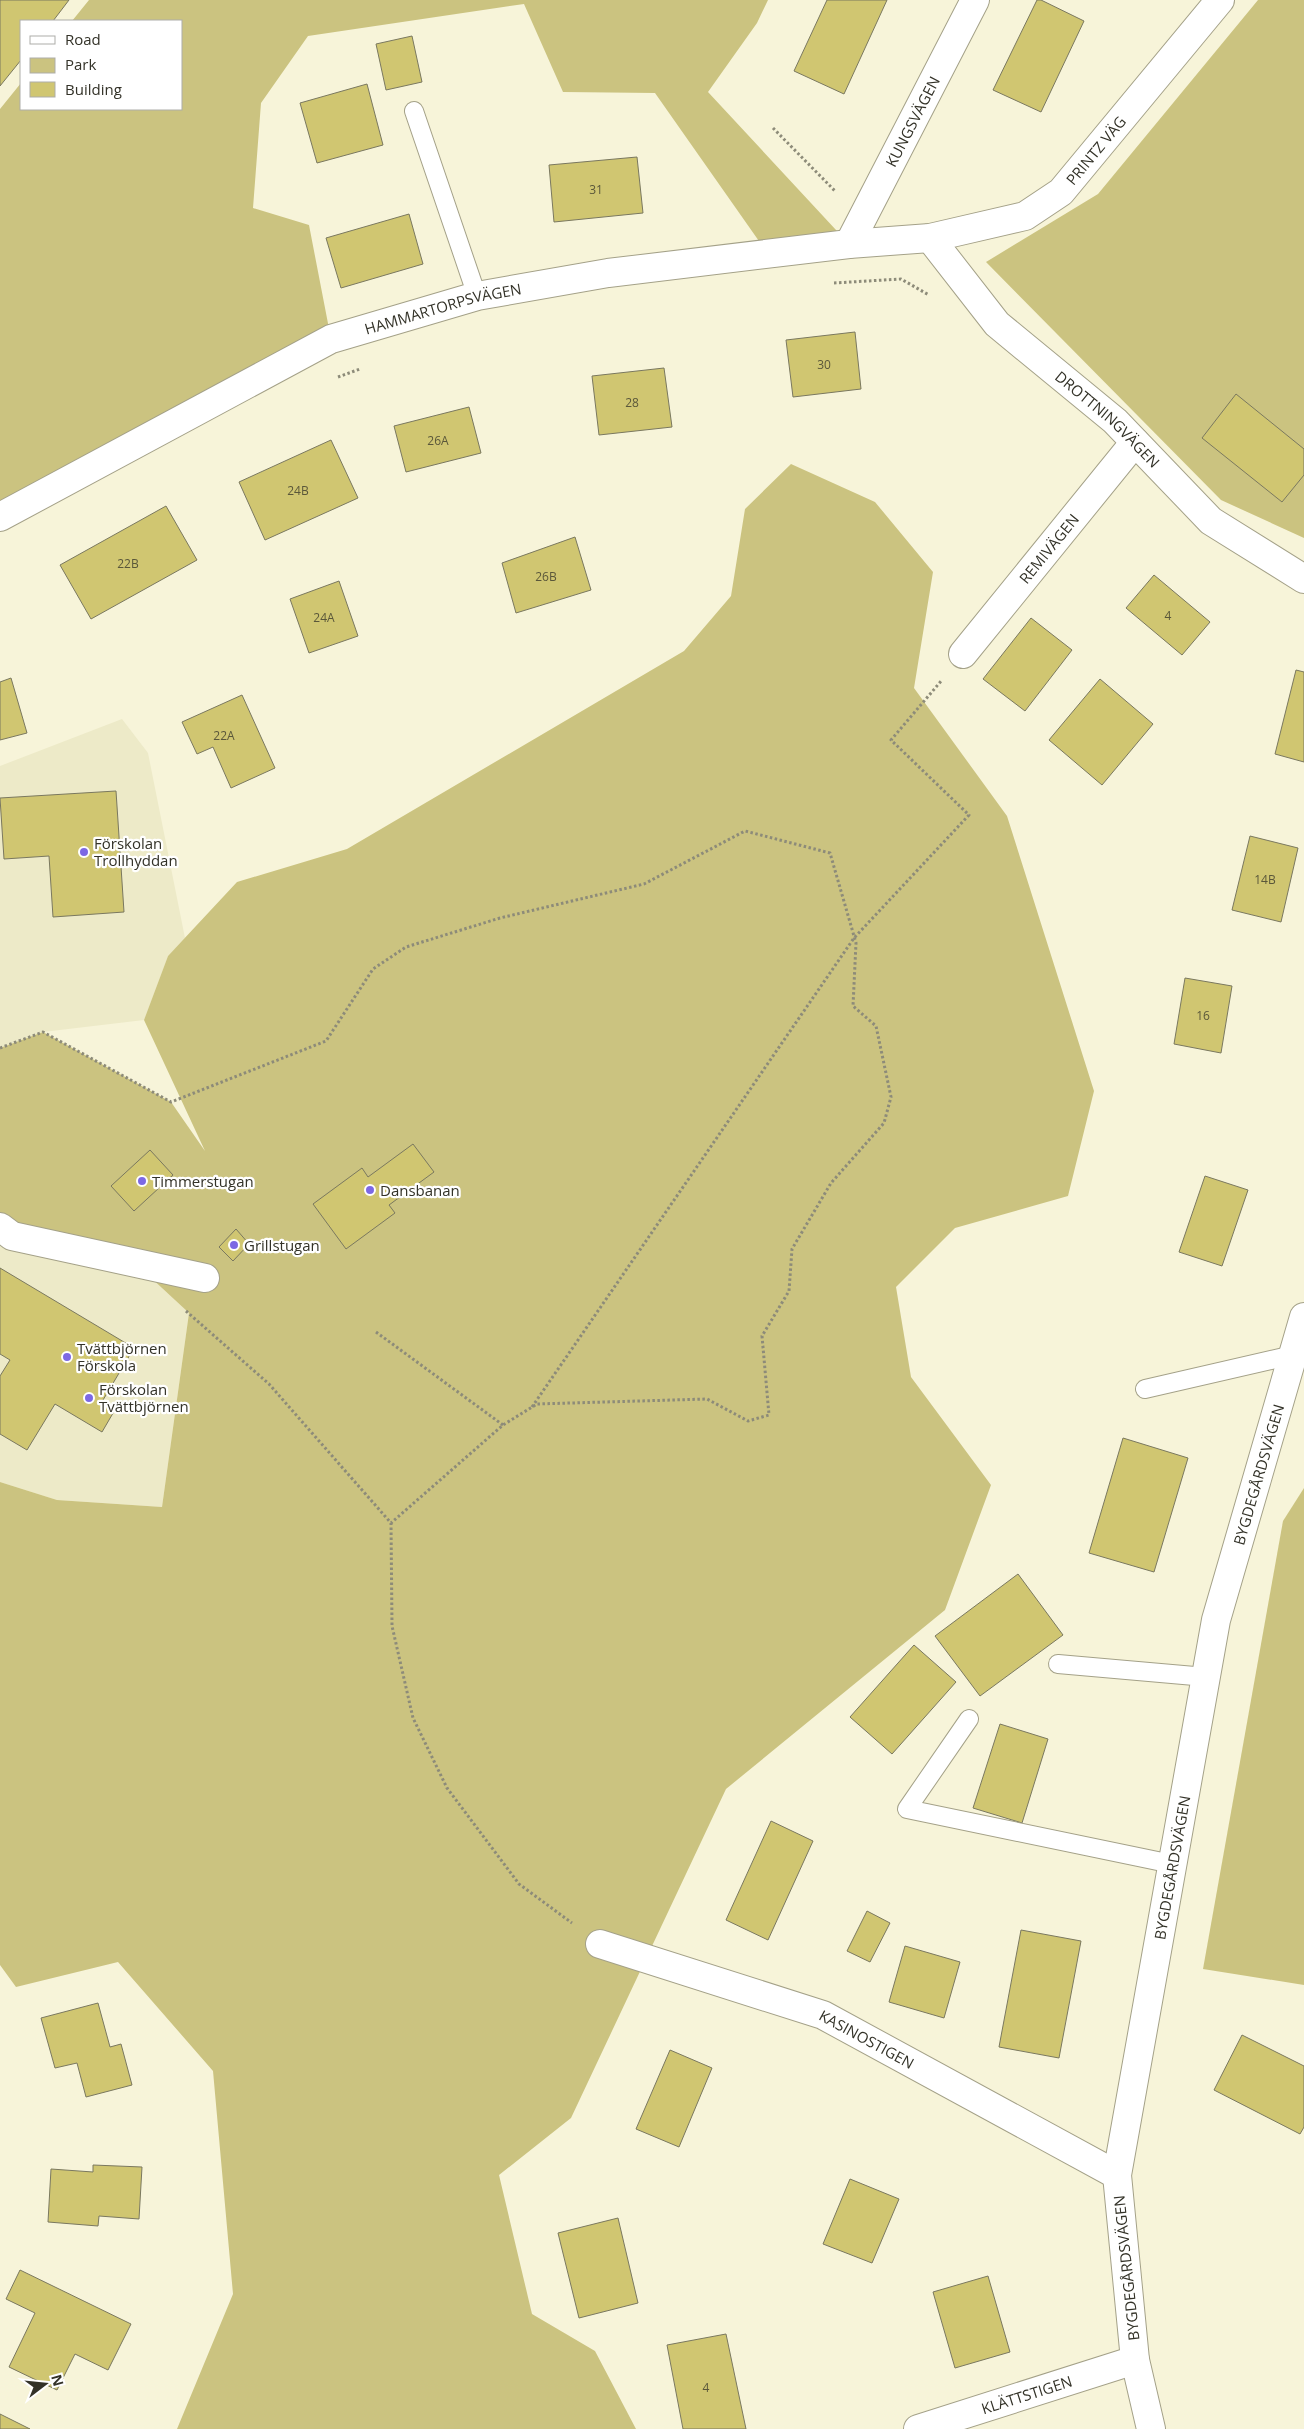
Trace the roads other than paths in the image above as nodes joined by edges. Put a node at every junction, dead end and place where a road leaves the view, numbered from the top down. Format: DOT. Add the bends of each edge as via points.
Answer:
graph roads {
  1 [pos="975,0"];
  2 [pos="1220,0"];
  3 [pos="414,111"];
  4 [pos="930,238"];
  5 [pos="849,244"];
  6 [pos="477,296"];
  7 [pos="1135,442"];
  8 [pos="0,517"];
  9 [pos="1304,579"];
  10 [pos="964,654"];
  11 [pos="0,1227"];
  12 [pos="205,1278"];
  13 [pos="1304,1317"];
  14 [pos="1293,1356"];
  15 [pos="1146,1389"];
  16 [pos="1058,1664"];
  17 [pos="1206,1677"];
  18 [pos="969,1719"];
  19 [pos="1172,1864"];
  20 [pos="600,1944"];
  21 [pos="1117,2175"];
  22 [pos="1135,2360"];
  23 [pos="918,2429"];
  24 [pos="1151,2429"];
  1 -- 5 [label="street, KUNGSVÄGEN"];
  2 -- 4 [label="street, PRINTZ VÄG" via="1061,192 1025,216"];
  3 -- 6 [label="lane"];
  4 -- 5 [label="street, HAMMARTORPSVÄGEN"];
  4 -- 7 [label="street, DROTTNINGVÄGEN" via="997,324 1115,421"];
  5 -- 6 [label="street, HAMMARTORPSVÄGEN" via="608,273"];
  6 -- 8 [label="street, HAMMARTORPSVÄGEN" via="330,339"];
  7 -- 9 [label="street, DROTTNINGVÄGEN" via="1211,521"];
  7 -- 10 [label="street, REMIVÄGEN"];
  11 -- 12 [label="street" via="12,1236"];
  13 -- 14 [label="street, BYGDEGÅRDSVÄGEN"];
  14 -- 15 [label="lane"];
  14 -- 17 [label="street, BYGDEGÅRDSVÄGEN" via="1216,1620"];
  16 -- 17 [label="lane"];
  17 -- 19 [label="street, BYGDEGÅRDSVÄGEN"];
  18 -- 19 [label="lane" via="907,1809"];
  19 -- 21 [label="street, BYGDEGÅRDSVÄGEN"];
  20 -- 21 [label="street, KASINOSTIGEN" via="823,2015"];
  21 -- 22 [label="street, BYGDEGÅRDSVÄGEN"];
  22 -- 23 [label="street, KLÄTTSTIGEN"];
  22 -- 24 [label="street, BYGDEGÅRDSVÄGEN"];
}
